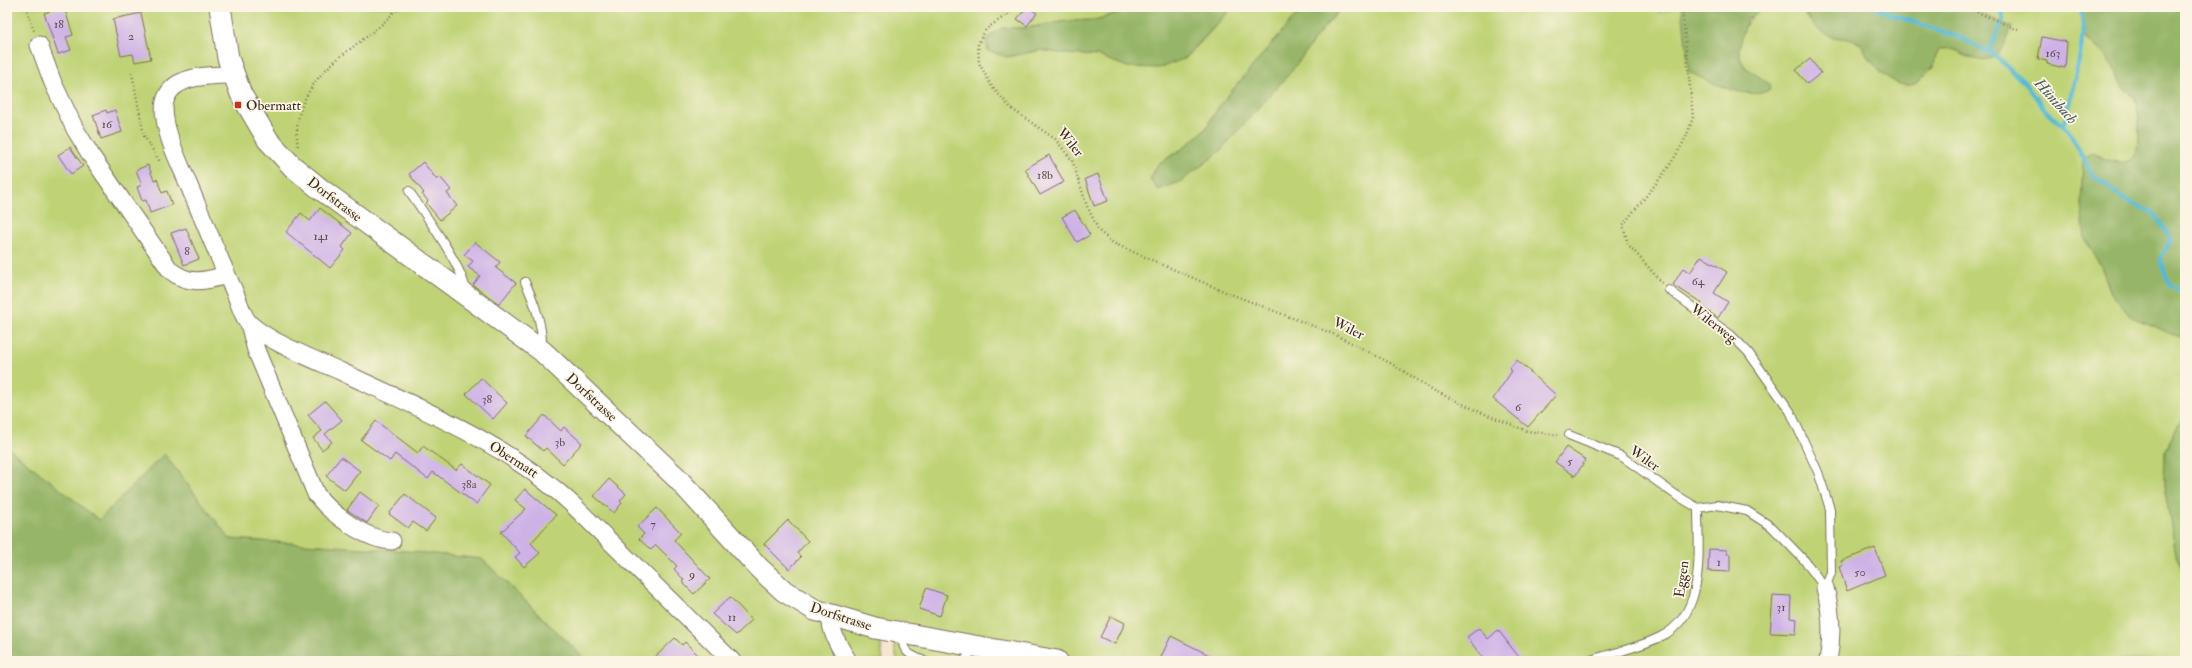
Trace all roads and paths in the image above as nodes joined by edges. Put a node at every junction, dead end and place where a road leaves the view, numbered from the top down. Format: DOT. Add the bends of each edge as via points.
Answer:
graph roads {
  1 [pos="26,7"];
  2 [pos="220,7"];
  3 [pos="398,7"];
  4 [pos="1018,7"];
  5 [pos="1682,7"];
  6 [pos="1966,7"];
  7 [pos="2018,30"];
  8 [pos="39,45"];
  9 [pos="234,75"];
  10 [pos="300,150"];
  11 [pos="409,192"];
  12 [pos="227,275"];
  13 [pos="525,282"];
  14 [pos="1669,290"];
  15 [pos="466,295"];
  16 [pos="249,323"];
  17 [pos="542,351"];
  18 [pos="1569,435"];
  19 [pos="1698,508"];
  20 [pos="392,540"];
  21 [pos="1825,588"];
  22 [pos="830,615"];
  23 [pos="904,633"];
  24 [pos="968,653"];
  25 [pos="732,661"];
  26 [pos="848,661"];
  27 [pos="924,661"];
  28 [pos="1057,661"];
  29 [pos="1588,661"];
  30 [pos="1828,661"];
  1 -- 8 [label="path"];
  2 -- 9 [label="street, Dorfstrasse" via="228,58"];
  3 -- 10 [label="path" via="379,27 332,62 315,82 298,118 297,138"];
  4 -- 18 [label="path, Wiler" via="986,29 978,44 979,63 992,87 1012,109 1055,139 1072,160 1087,206 1099,231 1113,243 1224,291 1336,334 1392,364 1434,391 1527,431"];
  5 -- 14 [label="path" via="1693,117 1688,134 1672,161 1622,225 1628,244"];
  6 -- 7 [label="path"];
  8 -- 12 [label="street" via="53,83 75,129 170,270 177,276 193,282"];
  9 -- 12 [label="street" via="202,75 184,80 168,95 164,115 179,162"];
  9 -- 15 [label="street, Dorfstrasse" via="257,123 268,140 292,166"];
  11 -- 15 [label="lane" via="455,263 465,283"];
  12 -- 16 [label="street"];
  13 -- 17 [label="lane" via="543,333"];
  14 -- 21 [label="lane, Wilerweg" via="1731,335 1748,352 1790,411 1818,472 1830,509 1831,573"];
  15 -- 17 [label="street, Dorfstrasse"];
  16 -- 20 [label="street" via="256,350 316,494 327,506 370,537"];
  16 -- 25 [label="street, Obermatt" via="294,350 478,436 523,464 555,488"];
  17 -- 22 [label="street, Dorfstrasse" via="677,478 771,580 799,601"];
  18 -- 19 [label="lane, Wiler" via="1621,456"];
  19 -- 21 [label="lane" via="1717,505 1747,511 1772,527 1805,561"];
  19 -- 29 [label="lane, Eggen" via="1698,578 1690,608 1676,626 1661,637"];
  21 -- 30 [label="street" via="1831,612 1832,642"];
  22 -- 23 [label="street, Dorfstrasse"];
  22 -- 26 [label="street" via="836,641"];
  23 -- 24 [label="street, Dorfstrasse"];
  23 -- 27 [label="lane" via="902,648 912,657"];
  24 -- 28 [label="street, Dorfstrasse"];
}
